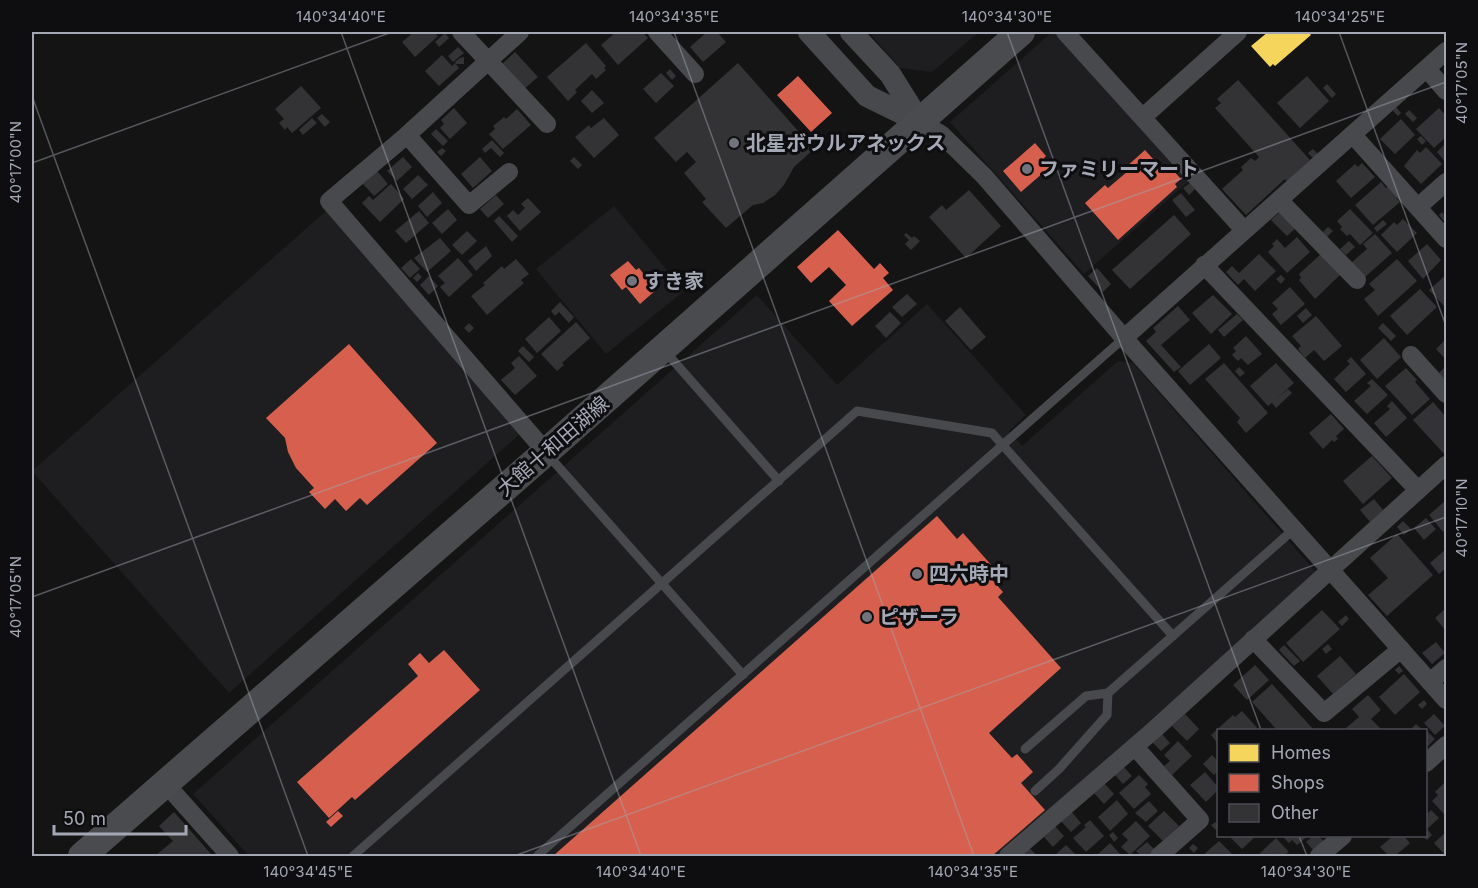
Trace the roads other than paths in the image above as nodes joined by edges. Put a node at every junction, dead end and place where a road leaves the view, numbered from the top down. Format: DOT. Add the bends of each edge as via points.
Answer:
graph roads {
  1 [pos="461,32"];
  2 [pos="520,32"];
  3 [pos="657,32"];
  4 [pos="809,32"];
  5 [pos="851,32"];
  6 [pos="1021,32"];
  7 [pos="1065,32"];
  8 [pos="1238,32"];
  9 [pos="1446,51"];
  10 [pos="489,60"];
  11 [pos="1427,69"];
  12 [pos="695,74"];
  13 [pos="1446,91"];
  14 [pos="1143,117"];
  15 [pos="920,122"];
  16 [pos="547,124"];
  17 [pos="407,135"];
  18 [pos="1353,135"];
  19 [pos="509,172"];
  20 [pos="1446,182"];
  21 [pos="1279,200"];
  22 [pos="1418,207"];
  23 [pos="1244,230"];
  24 [pos="1446,239"];
  25 [pos="1204,265"];
  26 [pos="1357,280"];
  27 [pos="1124,338"];
  28 [pos="663,349"];
  29 [pos="1412,355"];
  30 [pos="1446,394"];
  31 [pos="1003,445"];
  32 [pos="546,452"];
  33 [pos="1446,465"];
  34 [pos="780,481"];
  35 [pos="1418,490"];
  36 [pos="1294,529"];
  37 [pos="1331,568"];
  38 [pos="662,583"];
  39 [pos="1173,636"];
  40 [pos="1253,639"];
  41 [pos="1401,649"];
  42 [pos="1446,668"];
  43 [pos="743,675"];
  44 [pos="1430,682"];
  45 [pos="1108,693"];
  46 [pos="1446,700"];
  47 [pos="1446,745"];
  48 [pos="1135,747"];
  49 [pos="1025,749"];
  50 [pos="1427,761"];
  51 [pos="165,783"];
  52 [pos="1035,791"];
  53 [pos="1342,837"];
  54 [pos="82,856"];
  55 [pos="230,856"];
  56 [pos="353,856"];
  57 [pos="537,856"];
  58 [pos="1008,856"];
  59 [pos="1159,856"];
  60 [pos="1318,856"];
  1 -- 10 [label="street"];
  2 -- 10 [label="street"];
  3 -- 12 [label="street"];
  4 -- 15 [label="street" via="867,96"];
  5 -- 15 [label="street" via="890,74"];
  6 -- 15 [label="main road, 大館十和田湖線"];
  7 -- 14 [label="street"];
  8 -- 14 [label="street"];
  9 -- 11 [label="street"];
  10 -- 16 [label="street"];
  10 -- 17 [label="street"];
  11 -- 13 [label="street"];
  11 -- 18 [label="street"];
  14 -- 23 [label="street"];
  15 -- 27 [label="street" via="941,134 984,177"];
  15 -- 28 [label="main road, 大館十和田湖線"];
  17 -- 19 [label="street" via="469,205"];
  17 -- 32 [label="street" via="329,201"];
  18 -- 21 [label="street"];
  18 -- 22 [label="street"];
  20 -- 22 [label="street"];
  21 -- 23 [label="street"];
  21 -- 26 [label="street"];
  22 -- 24 [label="street"];
  23 -- 25 [label="street"];
  25 -- 27 [label="street"];
  25 -- 35 [label="street"];
  27 -- 31 [label="lane"];
  27 -- 36 [label="street"];
  28 -- 32 [label="main road, 大館十和田湖線"];
  28 -- 34 [label="lane"];
  29 -- 30 [label="street"];
  31 -- 34 [label="lane" via="988,431 857,411"];
  31 -- 39 [label="lane"];
  31 -- 43 [label="lane"];
  32 -- 38 [label="lane"];
  32 -- 51 [label="main road, 大館十和田湖線"];
  33 -- 35 [label="street"];
  34 -- 38 [label="lane"];
  35 -- 37 [label="street"];
  36 -- 37 [label="street"];
  36 -- 39 [label="lane"];
  37 -- 40 [label="street"];
  37 -- 41 [label="street"];
  38 -- 43 [label="lane"];
  38 -- 56 [label="lane"];
  39 -- 45 [label="lane"];
  40 -- 41 [label="street" via="1324,713"];
  40 -- 48 [label="street"];
  41 -- 44 [label="street"];
  42 -- 44 [label="street"];
  43 -- 57 [label="lane"];
  44 -- 46 [label="street"];
  45 -- 49 [label="lane" via="1086,696"];
  45 -- 52 [label="lane" via="1107,715"];
  47 -- 50 [label="street"];
  48 -- 58 [label="street"];
  48 -- 59 [label="street" via="1200,820"];
  51 -- 54 [label="main road, 大館十和田湖線"];
  51 -- 55 [label="street"];
  53 -- 60 [label="street"];
}
